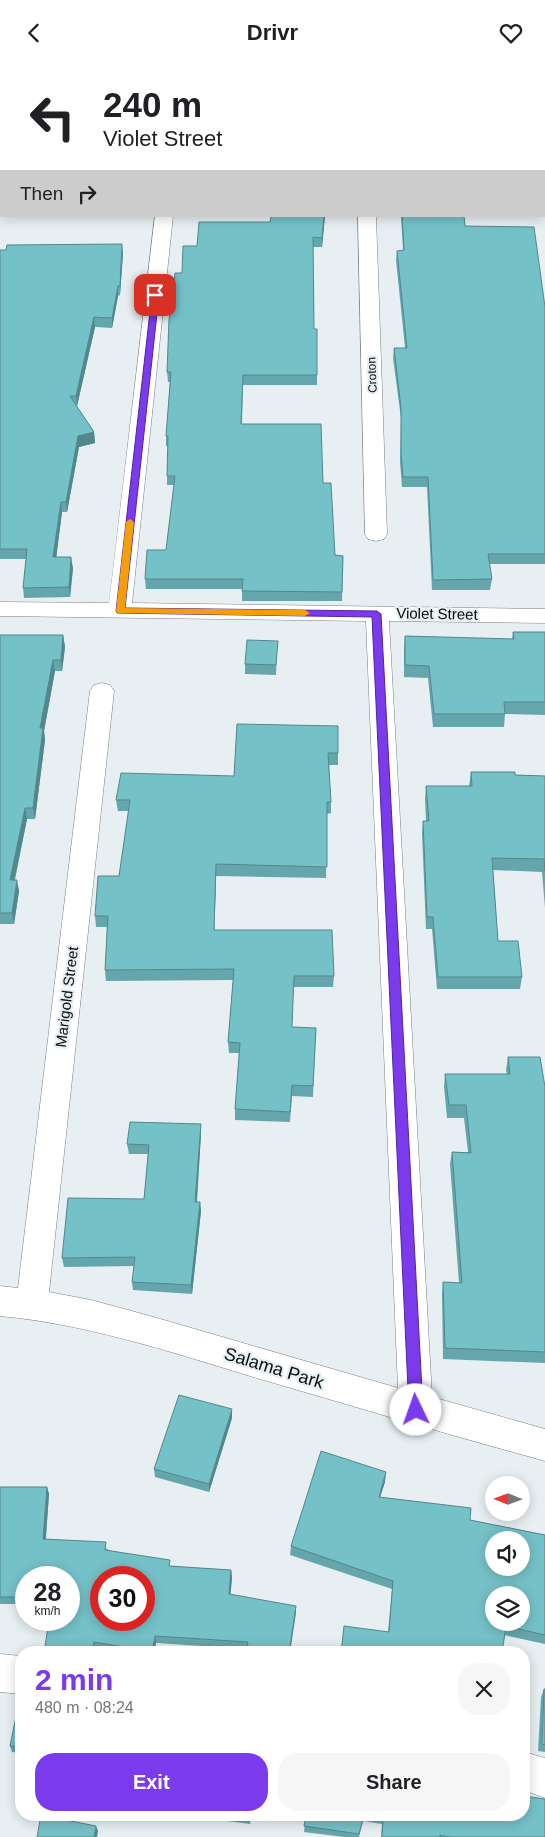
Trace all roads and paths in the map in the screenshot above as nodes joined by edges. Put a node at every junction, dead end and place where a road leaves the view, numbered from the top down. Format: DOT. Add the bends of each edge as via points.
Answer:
graph roads {
  1 [pos="164,217"];
  2 [pos="367,217"];
  3 [pos="376,534"];
  4 [pos="0,609"];
  5 [pos="120,611"];
  6 [pos="377,614"];
  7 [pos="545,615"];
  8 [pos="102,691"];
  9 [pos="16,1302"];
  10 [pos="416,1410"];
  11 [pos="545,1445"];
  12 [pos="0,1673"];
  13 [pos="15,1674"];
  14 [pos="530,1773"];
  15 [pos="545,1778"];
  1 -- 5 [label="street"];
  2 -- 3 [label="street, Croton"];
  4 -- 5 [label="street, Violet Street"];
  5 -- 6 [label="street, Violet Street"];
  6 -- 7 [label="street, Violet Street"];
  6 -- 10 [label="street"];
  8 -- 9 [label="street, Marigold Street"];
  9 -- 10 [label="street, Salama Park" via="112,1320"];
  10 -- 11 [label="street, Salama Park"];
  12 -- 13 [label="street"];
  14 -- 15 [label="street"];
}
